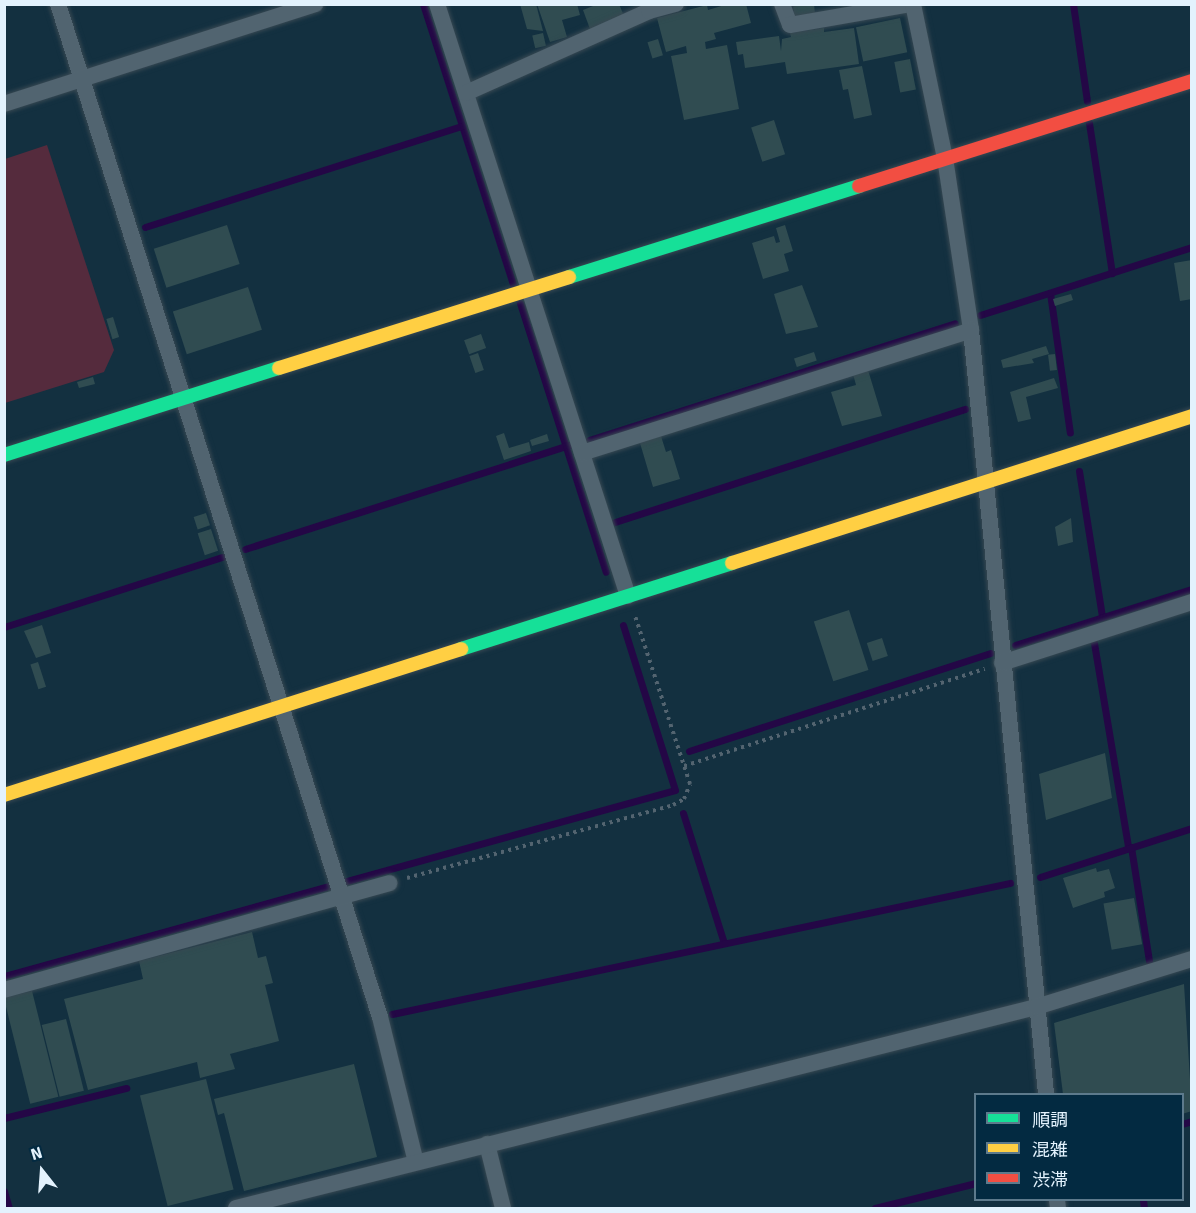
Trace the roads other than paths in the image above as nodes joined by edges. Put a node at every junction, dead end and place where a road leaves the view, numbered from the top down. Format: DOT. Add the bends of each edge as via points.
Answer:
graph roads {
  1 [pos="58,4"];
  2 [pos="315,4"];
  3 [pos="437,4"];
  4 [pos="676,4"];
  5 [pos="782,4"];
  6 [pos="912,4"];
  7 [pos="648,8"];
  8 [pos="82,79"];
  9 [pos="1191,81"];
  10 [pos="466,93"];
  11 [pos="4,104"];
  12 [pos="945,158"];
  13 [pos="530,289"];
  14 [pos="970,330"];
  15 [pos="184,398"];
  16 [pos="1191,416"];
  17 [pos="582,453"];
  18 [pos="4,455"];
  19 [pos="985,482"];
  20 [pos="628,596"];
  21 [pos="1191,602"];
  22 [pos="1002,663"];
  23 [pos="282,707"];
  24 [pos="4,795"];
  25 [pos="388,883"];
  26 [pos="338,888"];
  27 [pos="1191,959"];
  28 [pos="4,990"];
  29 [pos="1036,1007"];
  30 [pos="1046,1093"];
  31 [pos="487,1144"];
  32 [pos="416,1162"];
  33 [pos="236,1209"];
  34 [pos="503,1209"];
  1 -- 8 [label="street"];
  2 -- 8 [label="street"];
  3 -- 10 [label="street"];
  4 -- 7 [label="street"];
  5 -- 6 [label="street" via="790,26"];
  6 -- 12 [label="street"];
  7 -- 10 [label="street"];
  8 -- 11 [label="street"];
  8 -- 15 [label="street"];
  9 -- 12 [label="street"];
  10 -- 13 [label="street"];
  12 -- 13 [label="street"];
  12 -- 14 [label="street"];
  13 -- 15 [label="street"];
  13 -- 17 [label="street"];
  14 -- 17 [label="street"];
  14 -- 19 [label="street"];
  15 -- 18 [label="street"];
  15 -- 23 [label="street"];
  16 -- 19 [label="street"];
  17 -- 20 [label="street"];
  19 -- 20 [label="street"];
  19 -- 22 [label="street"];
  20 -- 23 [label="street"];
  21 -- 22 [label="street"];
  22 -- 29 [label="street"];
  23 -- 24 [label="street"];
  23 -- 26 [label="street"];
  25 -- 26 [label="street"];
  26 -- 28 [label="street"];
  26 -- 32 [label="street" via="380,1017"];
  27 -- 29 [label="street"];
  29 -- 30 [label="street"];
  29 -- 31 [label="street"];
  31 -- 32 [label="street"];
  31 -- 34 [label="street"];
  32 -- 33 [label="street"];
}
